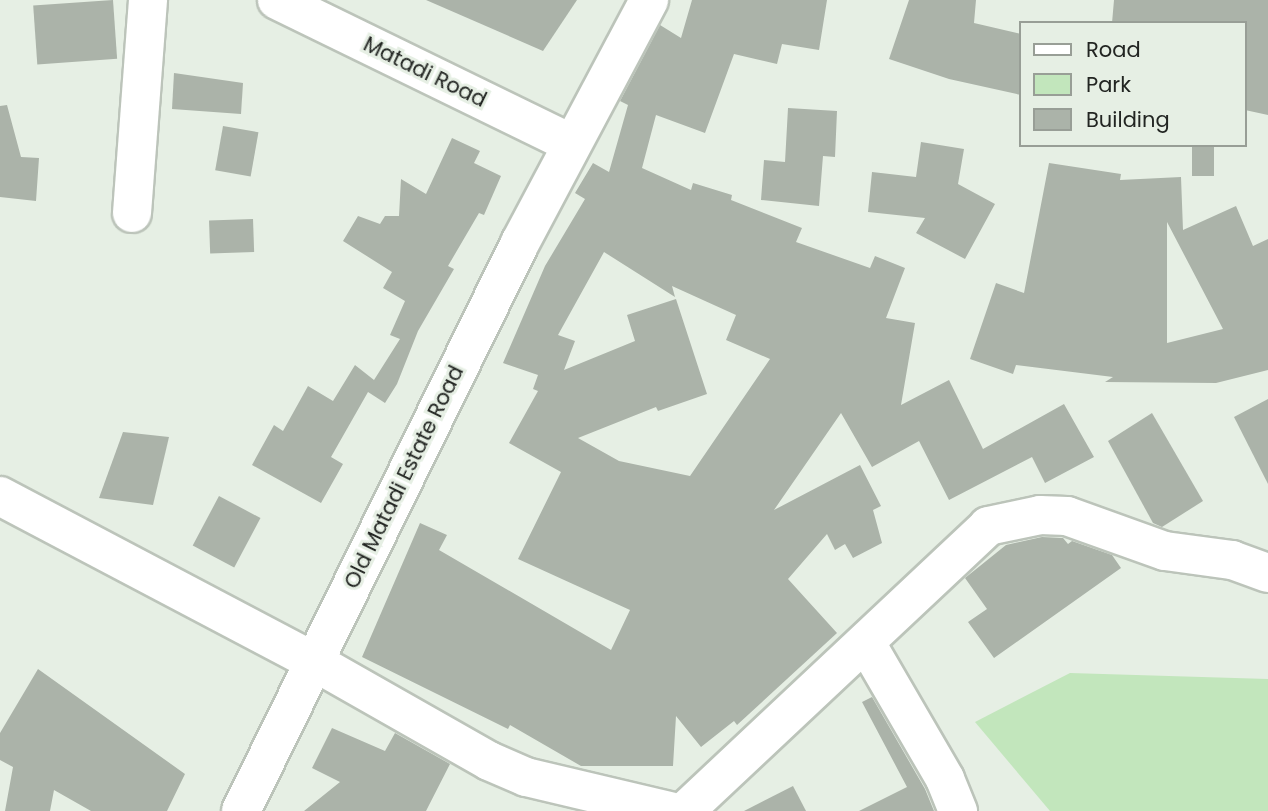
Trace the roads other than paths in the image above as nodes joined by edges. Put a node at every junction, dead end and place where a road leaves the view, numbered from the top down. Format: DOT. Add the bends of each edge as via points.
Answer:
graph roads {
  1 [pos="148,0"];
  2 [pos="278,0"];
  3 [pos="649,0"];
  4 [pos="572,144"];
  5 [pos="132,214"];
  6 [pos="0,496"];
  7 [pos="1268,573"];
  8 [pos="866,643"];
  9 [pos="313,661"];
  10 [pos="241,811"];
  11 [pos="670,811"];
  12 [pos="685,811"];
  13 [pos="958,811"];
  1 -- 5 [label="street"];
  2 -- 4 [label="street, Matadi Road"];
  3 -- 4 [label="street, Old Matadi Estate Road"];
  4 -- 9 [label="street, Old Matadi Estate Road"];
  6 -- 9 [label="street"];
  7 -- 8 [label="street" via="1232,560 1165,551 1093,522 1041,516 988,526 970,538"];
  8 -- 12 [label="street"];
  8 -- 13 [label="street" via="945,779"];
  9 -- 10 [label="street, Old Matadi Estate Road"];
  9 -- 11 [label="street" via="489,761 526,777"];
}
